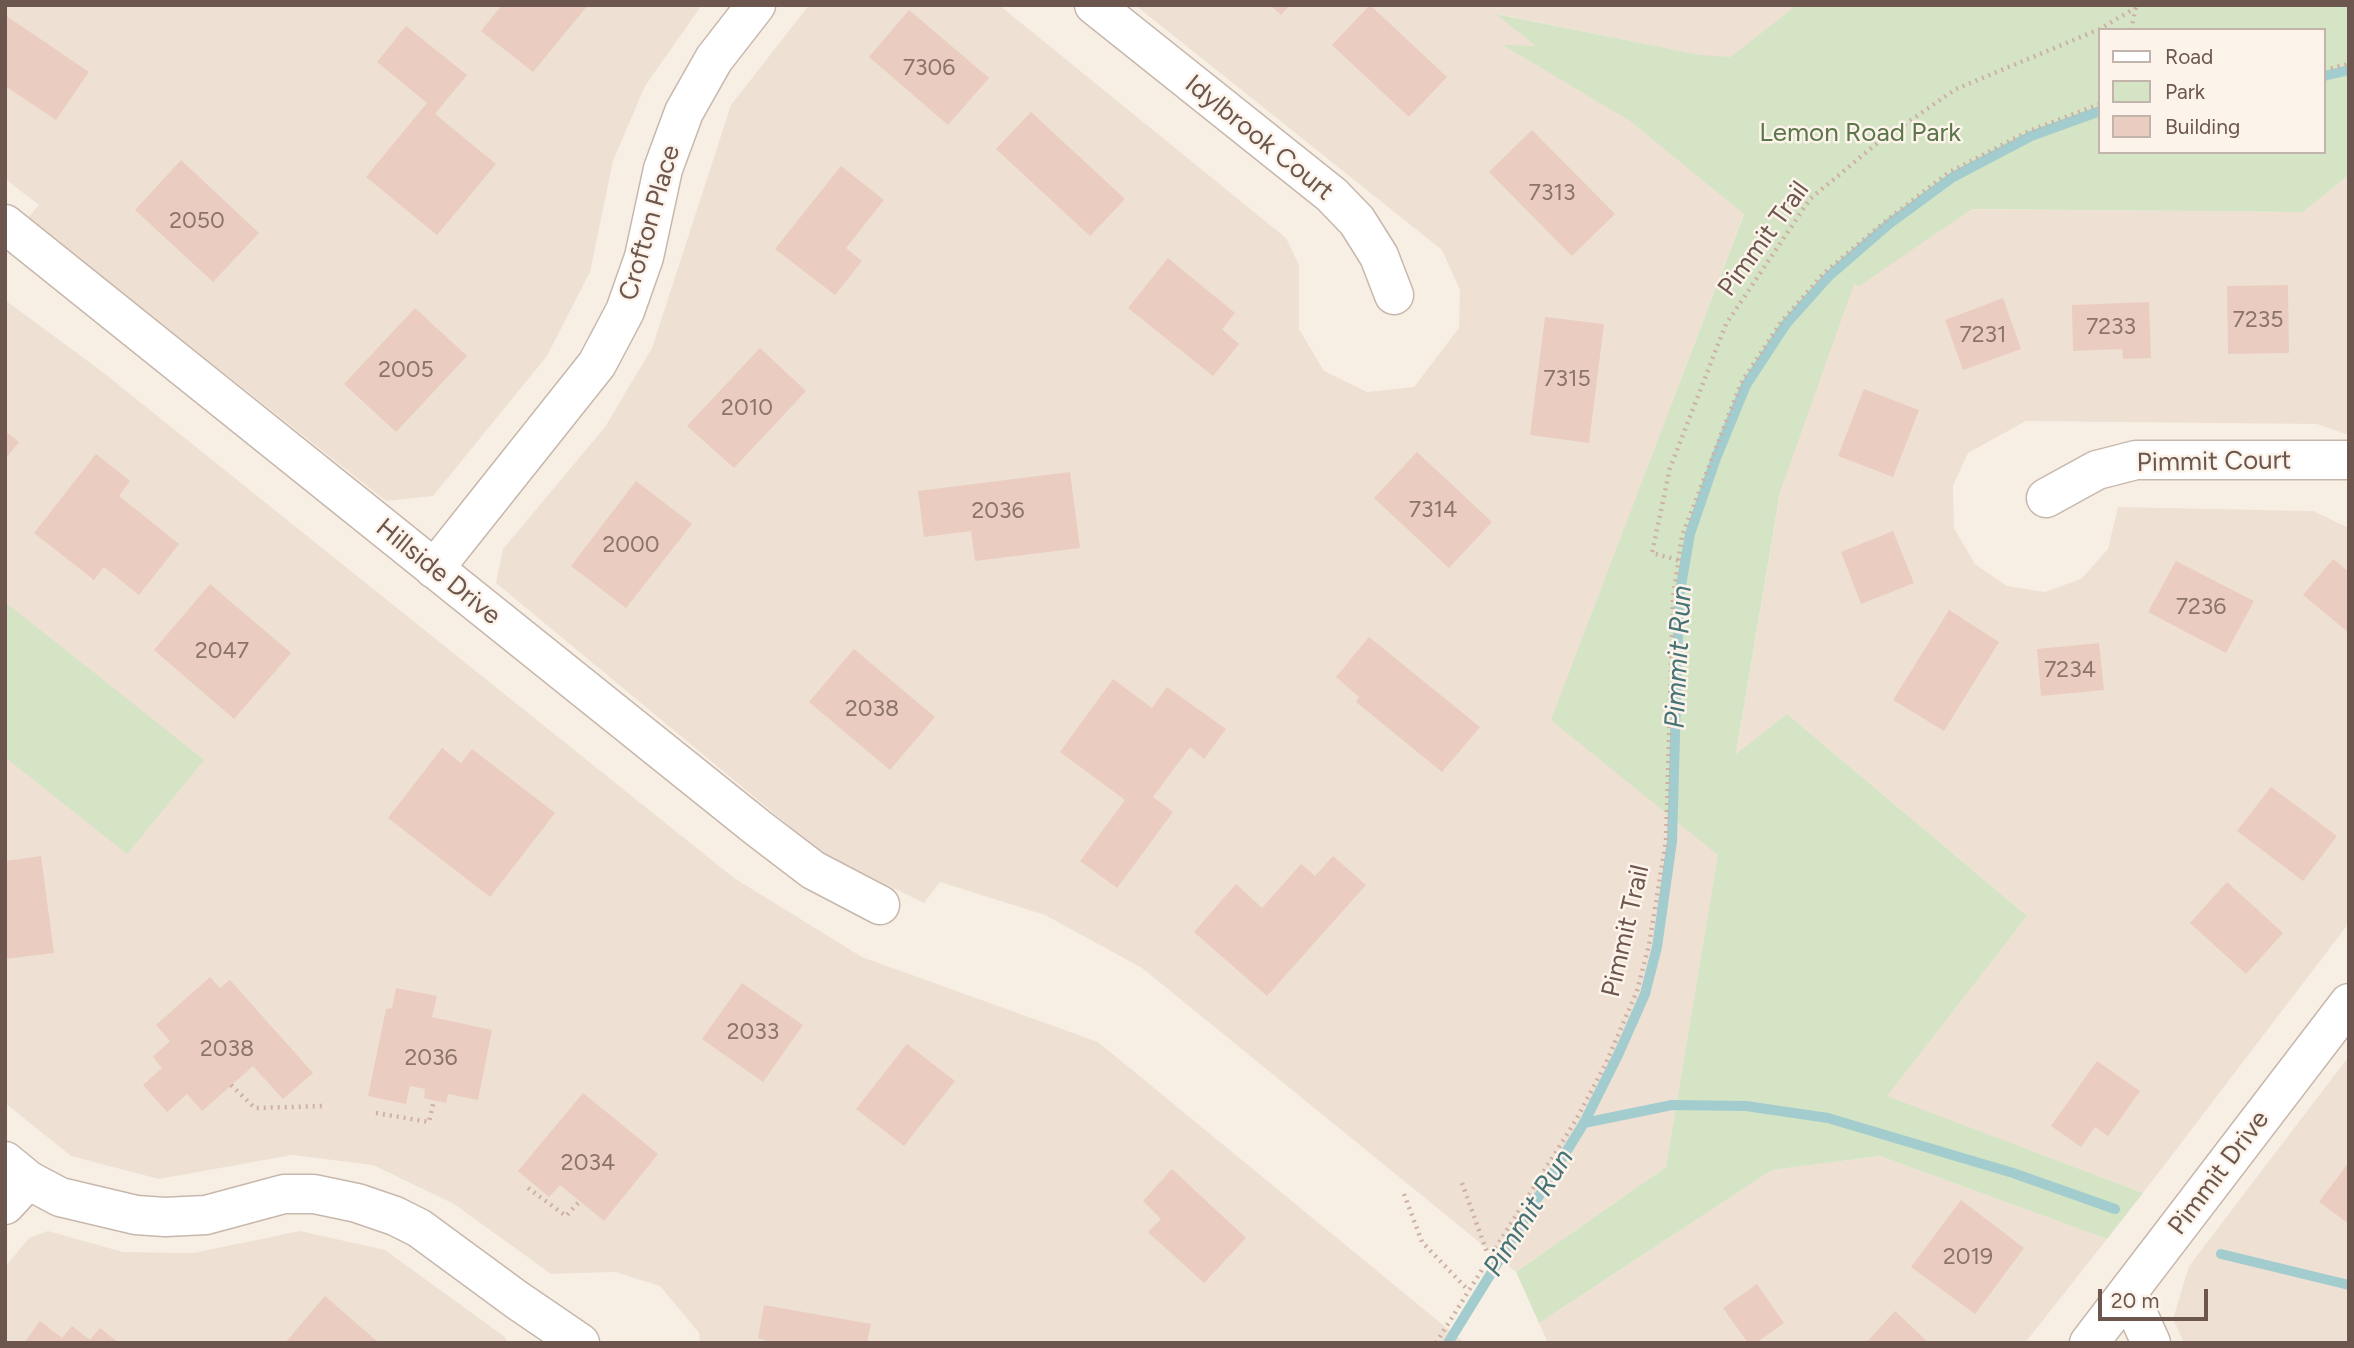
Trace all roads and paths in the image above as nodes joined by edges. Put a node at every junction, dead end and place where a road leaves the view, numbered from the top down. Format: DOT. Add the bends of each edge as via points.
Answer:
graph roads {
  1 [pos="756,5"];
  2 [pos="1094,5"];
  3 [pos="2137,6"];
  4 [pos="2101,28"];
  5 [pos="2132,28"];
  6 [pos="2098,29"];
  7 [pos="2349,64"];
  8 [pos="2326,70"];
  9 [pos="2098,105"];
  10 [pos="5,224"];
  11 [pos="1394,295"];
  12 [pos="2349,460"];
  13 [pos="2046,498"];
  14 [pos="1678,560"];
  15 [pos="434,569"];
  16 [pos="880,905"];
  17 [pos="2349,1003"];
  18 [pos="231,1085"];
  19 [pos="434,1100"];
  20 [pos="324,1106"];
  21 [pos="376,1113"];
  22 [pos="13,1182"];
  23 [pos="1462,1183"];
  24 [pos="527,1188"];
  25 [pos="1404,1194"];
  26 [pos="580,1201"];
  27 [pos="1490,1259"];
  28 [pos="1469,1291"];
  29 [pos="2128,1292"];
  30 [pos="580,1343"];
  31 [pos="1436,1343"];
  32 [pos="2089,1343"];
  33 [pos="2151,1343"];
  1 -- 15 [label="street, Crofton Place" via="714,59 684,112 663,169 645,257 625,311 597,364"];
  2 -- 11 [label="street, Idylbrook Court" via="1332,195 1357,221 1379,256"];
  3 -- 4 [label="path, Pimmit Trail"];
  3 -- 5 [label="path"];
  6 -- 14 [label="path, Pimmit Trail" via="1956,89 1875,145 1810,200 1726,324 1670,468 1652,553"];
  7 -- 8 [label="path"];
  9 -- 14 [label="path, Pimmit Trail" via="2029,131 1948,173 1824,273 1781,322 1741,383 1682,536"];
  10 -- 15 [label="street, Hillside Drive"];
  12 -- 13 [label="street, Pimmit Court" via="2136,460 2097,470"];
  14 -- 27 [label="path, Pimmit Trail" via="1666,841 1637,991 1576,1119"];
  15 -- 16 [label="street, Hillside Drive" via="813,870"];
  17 -- 29 [label="street, Pimmit Drive"];
  18 -- 20 [label="path" via="255,1108"];
  19 -- 21 [label="path" via="429,1122"];
  22 -- 30 [label="street" via="136,1215 165,1217 206,1215 284,1194 314,1194 356,1203 419,1228"];
  23 -- 27 [label="path"];
  24 -- 26 [label="path" via="566,1216"];
  25 -- 28 [label="path" via="1422,1242"];
  27 -- 28 [label="path, Pimmit Trail"];
  28 -- 31 [label="path, Pimmit Trail"];
  29 -- 32 [label="street, Pimmit Drive"];
  29 -- 33 [label="street"];
}
